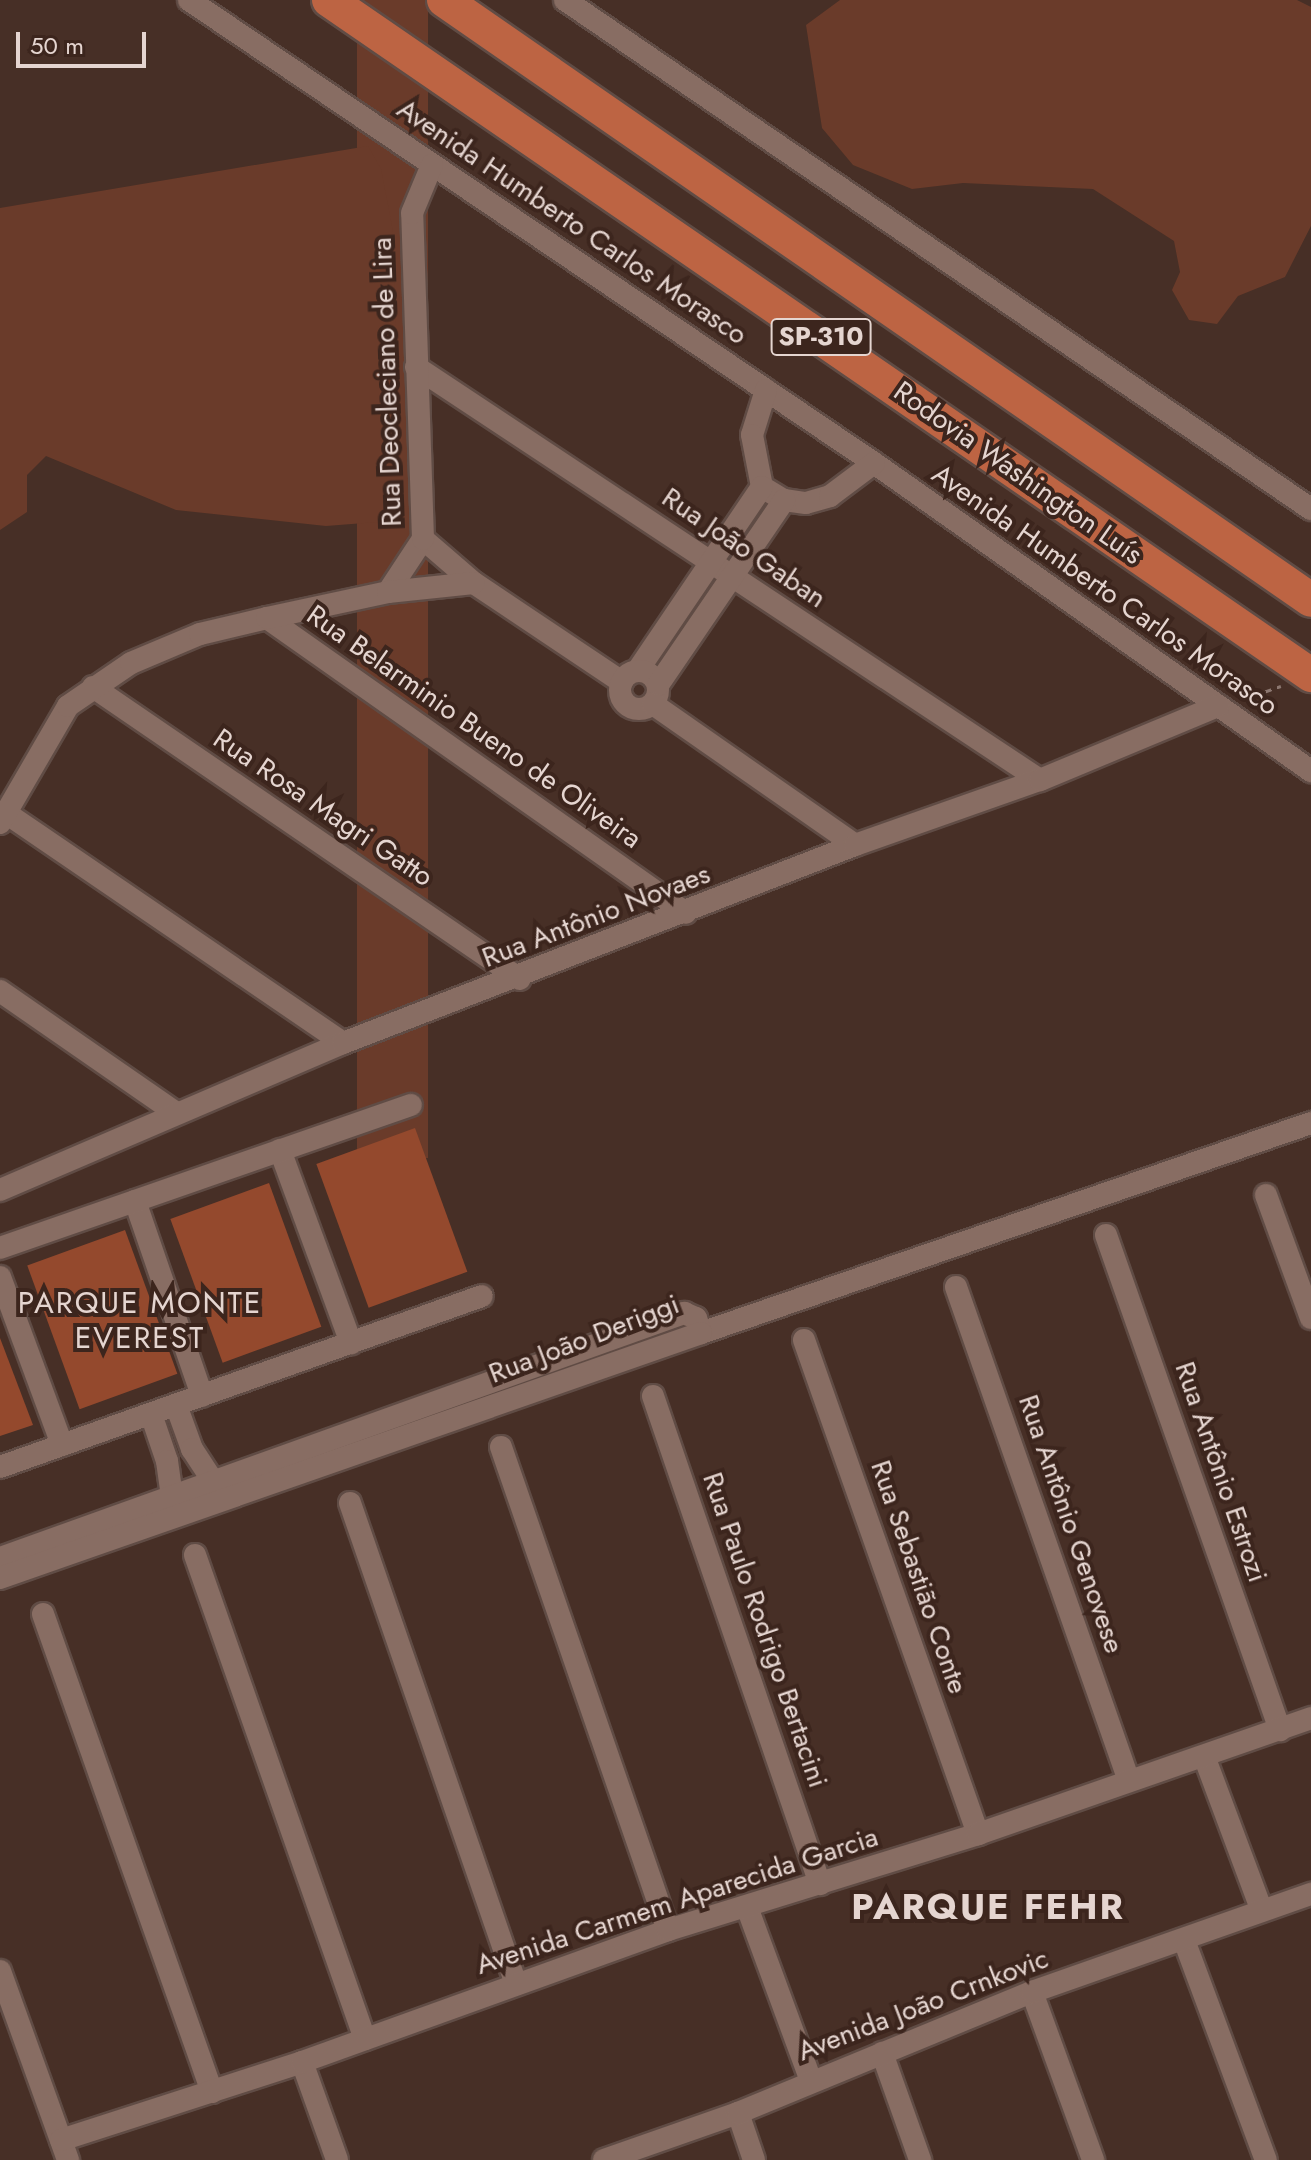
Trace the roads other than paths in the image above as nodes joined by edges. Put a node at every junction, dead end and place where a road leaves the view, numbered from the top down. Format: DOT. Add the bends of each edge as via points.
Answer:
graph roads {
  1 [pos="189,0"];
  2 [pos="329,0"];
  3 [pos="444,0"];
  4 [pos="565,0"];
  5 [pos="432,165"];
  6 [pos="416,367"];
  7 [pos="766,390"];
  8 [pos="874,463"];
  9 [pos="762,487"];
  10 [pos="784,500"];
  11 [pos="1311,509"];
  12 [pos="423,539"];
  13 [pos="710,561"];
  14 [pos="732,575"];
  15 [pos="474,583"];
  16 [pos="388,592"];
  17 [pos="1311,600"];
  18 [pos="267,618"];
  19 [pos="630,676"];
  20 [pos="1299,680"];
  21 [pos="93,687"];
  22 [pos="656,694"];
  23 [pos="1221,709"];
  24 [pos="1311,771"];
  25 [pos="1040,780"];
  26 [pos="3,818"];
  27 [pos="855,845"];
  28 [pos="686,913"];
  29 [pos="520,979"];
  30 [pos="0,991"];
  31 [pos="343,1043"];
  32 [pos="411,1105"];
  33 [pos="176,1113"];
  34 [pos="1311,1123"];
  35 [pos="280,1150"];
  36 [pos="0,1190"];
  37 [pos="1266,1195"];
  38 [pos="135,1201"];
  39 [pos="1106,1235"];
  40 [pos="0,1248"];
  41 [pos="1303,1276"];
  42 [pos="0,1277"];
  43 [pos="956,1287"];
  44 [pos="482,1296"];
  45 [pos="1311,1318"];
  46 [pos="804,1340"];
  47 [pos="351,1343"];
  48 [pos="202,1396"];
  49 [pos="653,1396"];
  50 [pos="176,1405"];
  51 [pos="151,1414"];
  52 [pos="62,1445"];
  53 [pos="501,1447"];
  54 [pos="0,1467"];
  55 [pos="220,1491"];
  56 [pos="350,1503"];
  57 [pos="172,1507"];
  58 [pos="195,1555"];
  59 [pos="0,1558"];
  60 [pos="0,1578"];
  61 [pos="43,1614"];
  62 [pos="1311,1718"];
  63 [pos="1280,1730"];
  64 [pos="1204,1756"];
  65 [pos="1129,1781"];
  66 [pos="978,1834"];
  67 [pos="820,1884"];
  68 [pos="1311,1894"];
  69 [pos="747,1907"];
  70 [pos="1262,1911"];
  71 [pos="668,1930"];
  72 [pos="1184,1940"];
  73 [pos="0,1971"];
  74 [pos="516,1984"];
  75 [pos="1032,1992"];
  76 [pos="365,2039"];
  77 [pos="882,2053"];
  78 [pos="302,2062"];
  79 [pos="811,2081"];
  80 [pos="212,2092"];
  81 [pos="738,2113"];
  82 [pos="64,2150"];
  83 [pos="337,2160"];
  84 [pos="604,2160"];
  85 [pos="754,2160"];
  86 [pos="920,2160"];
  87 [pos="1093,2160"];
  88 [pos="1266,2160"];
  1 -- 5 [label="street, Avenida Humberto Carlos Morasco"];
  2 -- 20 [label="highway, Rodovia Washington Luís / SP-310"];
  3 -- 17 [label="highway, SP-310"];
  4 -- 11 [label="street"];
  5 -- 6 [label="street, Rua Deocleciano de Lira" via="412,213"];
  5 -- 7 [label="street, Avenida Humberto Carlos Morasco"];
  6 -- 12 [label="street, Rua Deocleciano de Lira"];
  6 -- 13 [label="street, Rua João Gaban"];
  7 -- 8 [label="street, Avenida Humberto Carlos Morasco"];
  7 -- 9 [label="street" via="752,435"];
  8 -- 10 [label="street" via="830,496 806,503"];
  8 -- 23 [label="street, Avenida Humberto Carlos Morasco"];
  9 -- 10 [label="street"];
  9 -- 13 [label="street"];
  10 -- 14 [label="street"];
  12 -- 15 [label="street"];
  12 -- 16 [label="street, Rua Deocleciano de Lira"];
  13 -- 14 [label="street, Rua João Gaban"];
  13 -- 19 [label="street"];
  14 -- 22 [label="street"];
  14 -- 25 [label="street, Rua João Gaban"];
  15 -- 16 [label="street"];
  15 -- 19 [label="street"];
  16 -- 18 [label="street"];
  18 -- 21 [label="street" via="200,634 131,663"];
  18 -- 28 [label="street, Rua Belarminio Bueno de Oliveira"];
  19 -- 22 [label="street" via="650,674"];
  19 -- 22 [label="street" via="621,695 628,706 641,709"];
  21 -- 26 [label="street" via="68,706"];
  21 -- 29 [label="street, Rua Rosa Magri Gatto"];
  22 -- 27 [label="street"];
  23 -- 24 [label="street, Avenida Humberto Carlos Morasco"];
  23 -- 25 [label="street, Rua Antônio Novaes"];
  25 -- 27 [label="street, Rua Antônio Novaes"];
  26 -- 31 [label="street"];
  27 -- 28 [label="street, Rua Antônio Novaes"];
  28 -- 29 [label="street, Rua Antônio Novaes"];
  29 -- 31 [label="street, Rua Antônio Novaes"];
  30 -- 33 [label="street"];
  31 -- 33 [label="street, Rua Antônio Novaes"];
  32 -- 35 [label="street"];
  33 -- 36 [label="street, Rua Antônio Novaes"];
  34 -- 55 [label="street, Rua João Deriggi" via="701,1333"];
  35 -- 38 [label="street"];
  35 -- 47 [label="street"];
  37 -- 41 [label="street"];
  38 -- 40 [label="street"];
  38 -- 48 [label="street"];
  39 -- 63 [label="street, Rua Antônio Estrozi"];
  41 -- 45 [label="street"];
  42 -- 52 [label="street"];
  43 -- 65 [label="street, Rua Antônio Genovese"];
  44 -- 47 [label="street"];
  46 -- 66 [label="street, Rua Sebastião Conte"];
  47 -- 48 [label="street"];
  48 -- 50 [label="street"];
  49 -- 67 [label="street, Rua Paulo Rodrigo Bertacini"];
  50 -- 51 [label="street"];
  50 -- 55 [label="street" via="192,1449"];
  51 -- 52 [label="street"];
  51 -- 57 [label="street" via="167,1461"];
  52 -- 54 [label="street"];
  53 -- 71 [label="street"];
  55 -- 57 [label="street, Rua João Deriggi"];
  56 -- 74 [label="street"];
  57 -- 59 [label="street, Rua João Deriggi"];
  57 -- 60 [label="street, Rua João Deriggi"];
  58 -- 76 [label="street"];
  61 -- 80 [label="street"];
  62 -- 63 [label="street, Avenida Carmem Aparecida Garcia"];
  63 -- 64 [label="street, Avenida Carmem Aparecida Garcia"];
  64 -- 65 [label="street, Avenida Carmem Aparecida Garcia"];
  64 -- 70 [label="street"];
  65 -- 66 [label="street, Avenida Carmem Aparecida Garcia"];
  66 -- 67 [label="street, Avenida Carmem Aparecida Garcia"];
  67 -- 69 [label="street, Avenida Carmem Aparecida Garcia"];
  68 -- 70 [label="street, Avenida João Crnkovic"];
  69 -- 71 [label="street, Avenida Carmem Aparecida Garcia"];
  69 -- 79 [label="street"];
  70 -- 72 [label="street, Avenida João Crnkovic"];
  71 -- 74 [label="street, Avenida Carmem Aparecida Garcia"];
  72 -- 75 [label="street, Avenida João Crnkovic"];
  72 -- 88 [label="street"];
  73 -- 82 [label="street"];
  74 -- 76 [label="street, Avenida Carmem Aparecida Garcia"];
  75 -- 77 [label="street, Avenida João Crnkovic"];
  75 -- 87 [label="street"];
  76 -- 78 [label="street, Avenida Carmem Aparecida Garcia"];
  77 -- 79 [label="street, Avenida João Crnkovic"];
  77 -- 86 [label="street"];
  78 -- 80 [label="street, Avenida Carmem Aparecida Garcia"];
  78 -- 83 [label="street"];
  79 -- 81 [label="street, Avenida João Crnkovic"];
  80 -- 82 [label="street, Avenida Carmem Aparecida Garcia"];
  81 -- 84 [label="street, Avenida João Crnkovic"];
  81 -- 85 [label="street"];
}
